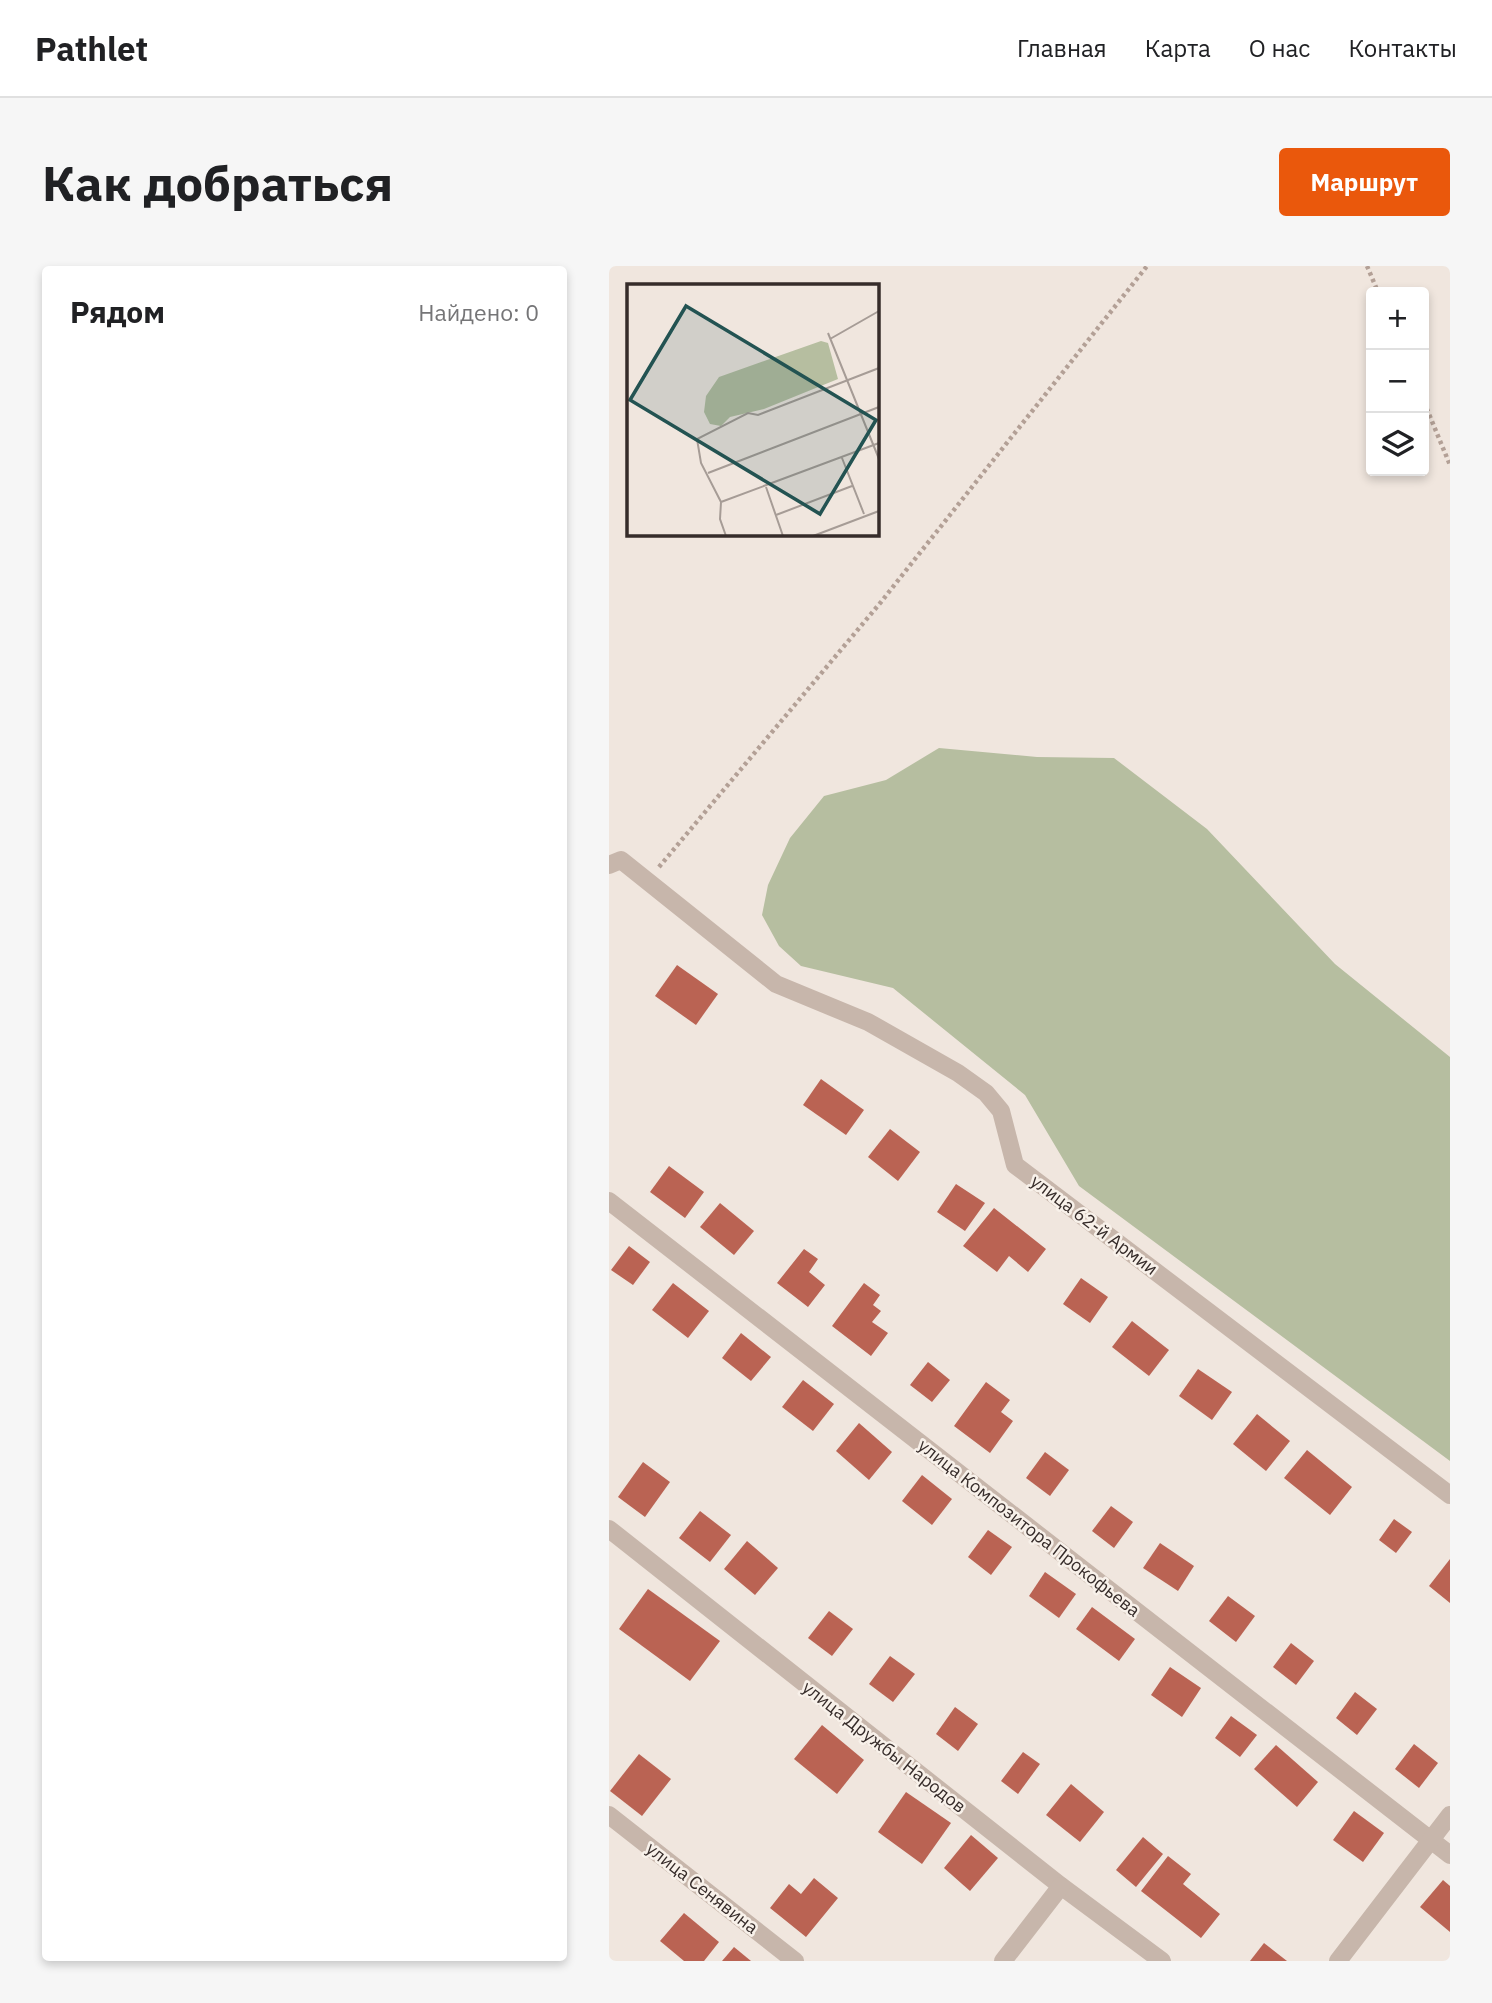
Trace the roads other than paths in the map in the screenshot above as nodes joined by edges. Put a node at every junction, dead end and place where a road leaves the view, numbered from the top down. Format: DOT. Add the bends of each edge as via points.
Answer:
graph roads {
  1 [pos="615,863"];
  2 [pos="609,1201"];
  3 [pos="1450,1495"];
  4 [pos="609,1529"];
  5 [pos="609,1815"];
  6 [pos="1450,1815"];
  7 [pos="1430,1840"];
  8 [pos="1450,1855"];
  9 [pos="1061,1886"];
  10 [pos="795,1961"];
  11 [pos="1003,1961"];
  12 [pos="1162,1961"];
  13 [pos="1338,1961"];
  1 -- 3 [label="street, улица 62-й Армии" via="647,881 776,984 868,1022 986,1093 1001,1111 1014,1165"];
  2 -- 7 [label="street, улица Композитора Прокофьева"];
  4 -- 9 [label="street, улица Дружбы Народов"];
  5 -- 10 [label="street, улица Сенявина"];
  6 -- 7 [label="street"];
  7 -- 8 [label="street, улица Композитора Прокофьева"];
  7 -- 13 [label="street"];
  9 -- 11 [label="street"];
  9 -- 12 [label="street, улица Дружбы Народов"];
}
